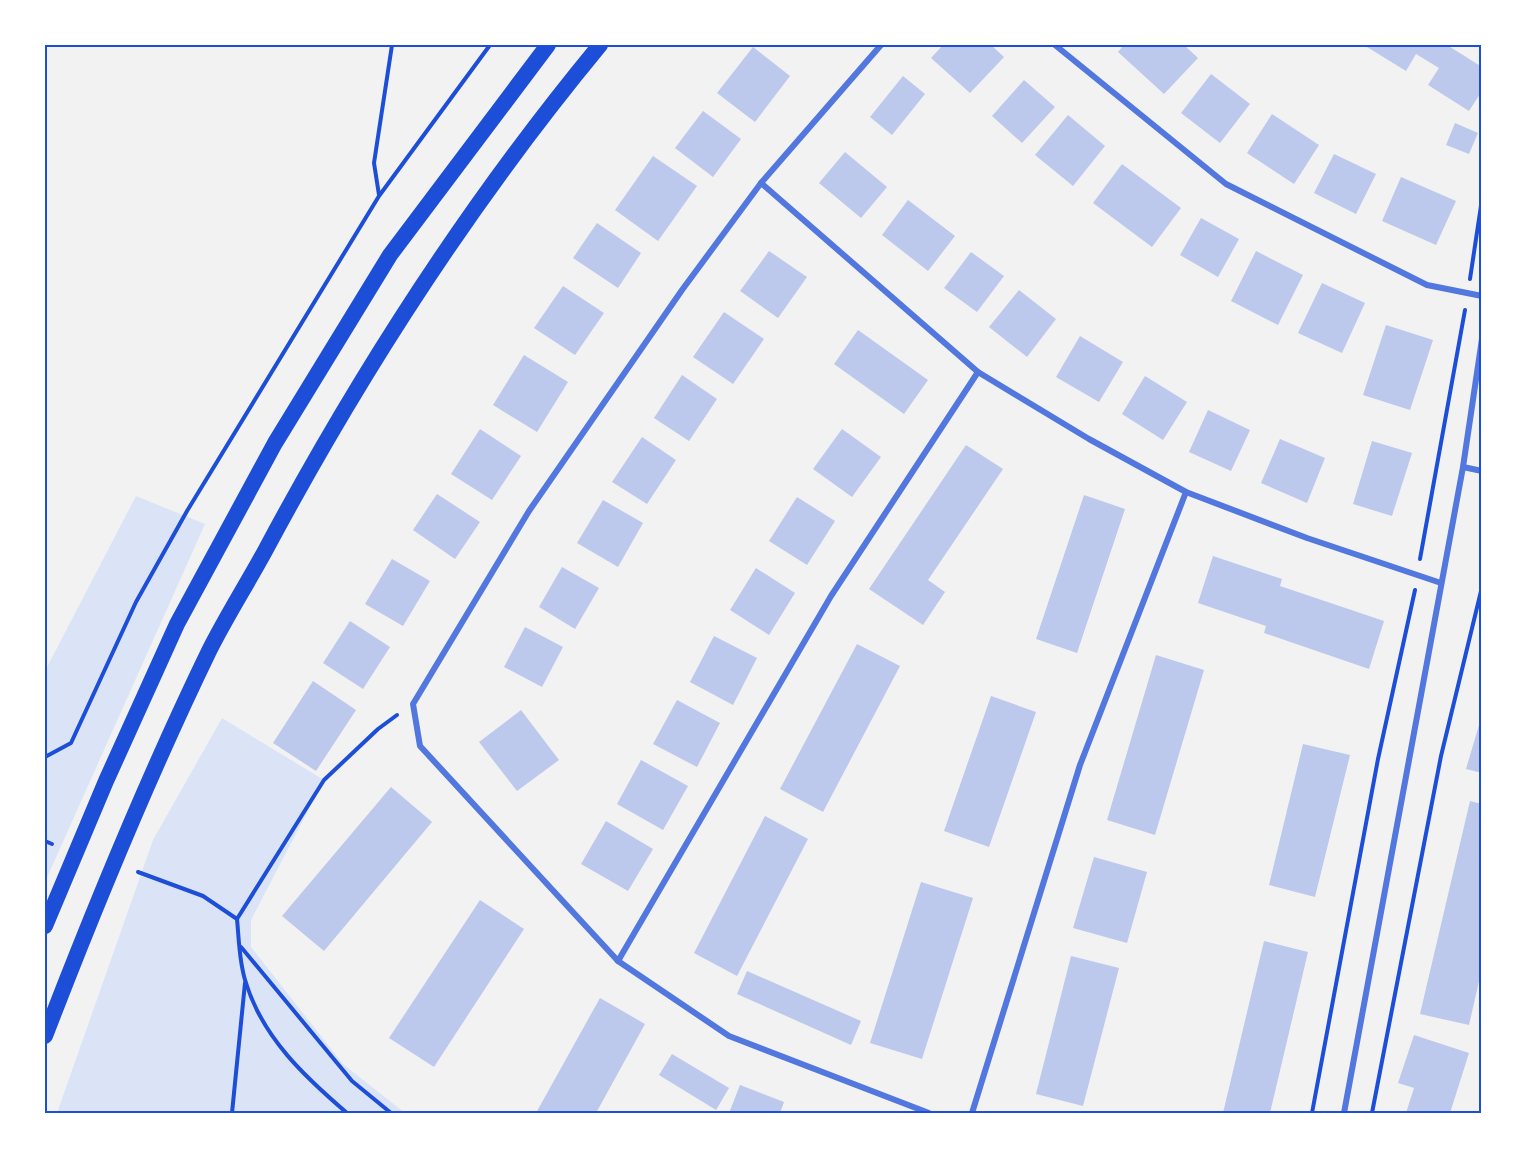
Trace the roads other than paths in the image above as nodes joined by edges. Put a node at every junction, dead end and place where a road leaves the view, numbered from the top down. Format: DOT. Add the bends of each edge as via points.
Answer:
graph roads {
  1 [pos="548,45"];
  2 [pos="600,45"];
  3 [pos="881,45"];
  4 [pos="1055,45"];
  5 [pos="761,183"];
  6 [pos="1482,296"];
  7 [pos="1482,339"];
  8 [pos="978,372"];
  9 [pos="1463,467"];
  10 [pos="1482,471"];
  11 [pos="1186,492"];
  12 [pos="1441,583"];
  13 [pos="45,926"];
  14 [pos="618,962"];
  15 [pos="45,1036"];
  16 [pos="929,1113"];
  17 [pos="972,1113"];
  18 [pos="1344,1113"];
  1 -- 13 [label="highway" via="390,255 275,443 177,624"];
  2 -- 15 [label="highway" via="559,95 423,286 312,462 211,648 140,800"];
  3 -- 5 [label="street"];
  4 -- 6 [label="street" via="1226,184 1427,285"];
  5 -- 8 [label="street"];
  5 -- 14 [label="street" via="530,511 413,704 420,746"];
  7 -- 9 [label="street"];
  8 -- 11 [label="street"];
  8 -- 14 [label="street" via="831,596"];
  9 -- 10 [label="street"];
  9 -- 12 [label="street"];
  11 -- 12 [label="street"];
  11 -- 17 [label="street" via="1080,765"];
  12 -- 18 [label="street"];
  14 -- 16 [label="street" via="729,1036"];
}
